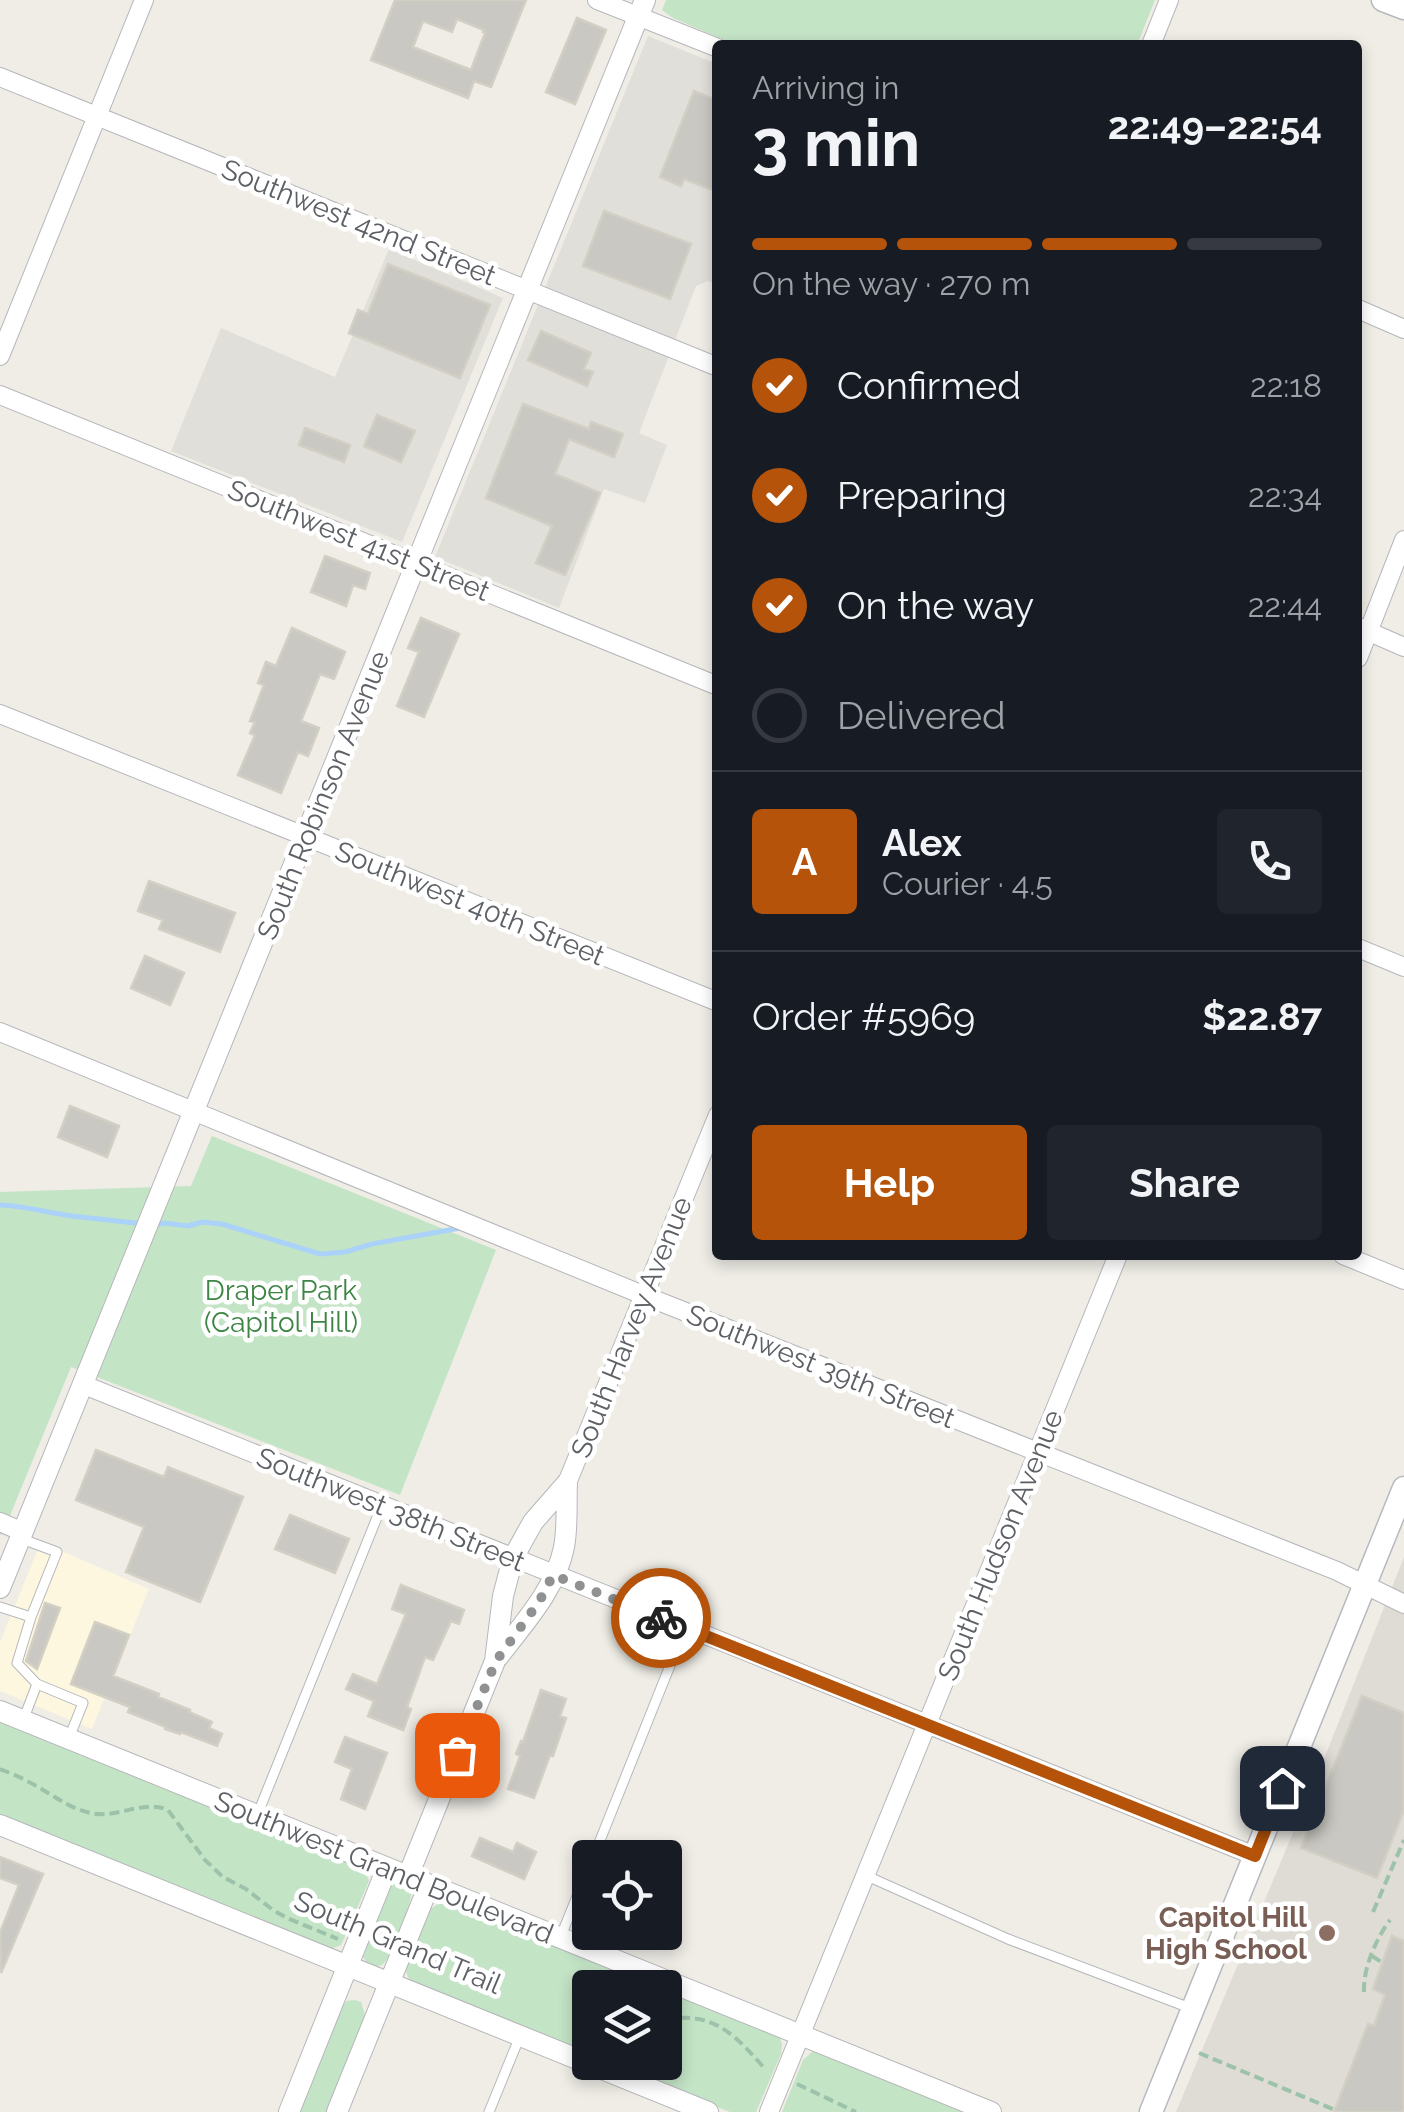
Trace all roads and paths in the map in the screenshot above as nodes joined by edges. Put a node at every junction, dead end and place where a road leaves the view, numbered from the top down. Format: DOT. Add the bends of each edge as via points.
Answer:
graph roads {
  1 [pos="144,0"];
  2 [pos="598,0"];
  3 [pos="1169,0"];
  4 [pos="1383,0"];
  5 [pos="642,8"];
  6 [pos="1404,8"];
  7 [pos="1152,40"];
  8 [pos="712,45"];
  9 [pos="0,77"];
  10 [pos="98,116"];
  11 [pos="528,291"];
  12 [pos="1362,311"];
  13 [pos="1404,328"];
  14 [pos="0,356"];
  15 [pos="712,365"];
  16 [pos="0,394"];
  17 [pos="1404,540"];
  18 [pos="417,563"];
  19 [pos="1363,629"];
  20 [pos="1404,647"];
  21 [pos="712,684"];
  22 [pos="0,714"];
  23 [pos="306,837"];
  24 [pos="1362,950"];
  25 [pos="1404,968"];
  26 [pos="712,1000"];
  27 [pos="0,1032"];
  28 [pos="196,1110"];
  29 [pos="712,1130"];
  30 [pos="1116,1260"];
  31 [pos="1355,1260"];
  32 [pos="1404,1280"];
  33 [pos="644,1295"];
  34 [pos="84,1385"];
  35 [pos="1038,1452"];
  36 [pos="567,1483"];
  37 [pos="1404,1488"];
  38 [pos="382,1506"];
  39 [pos="0,1522"];
  40 [pos="22,1535"];
  41 [pos="513,1558"];
  42 [pos="553,1575"];
  43 [pos="1364,1586"];
  44 [pos="0,1588"];
  45 [pos="1404,1604"];
  46 [pos="0,1606"];
  47 [pos="31,1617"];
  48 [pos="684,1628"];
  49 [pos="496,1661"];
  50 [pos="37,1684"];
  51 [pos="0,1711"];
  52 [pos="23,1720"];
  53 [pos="927,1726"];
  54 [pos="68,1739"];
  55 [pos="0,1770"];
  56 [pos="257,1815"];
  57 [pos="0,1825"];
  58 [pos="599,1840"];
  59 [pos="1404,1840"];
  60 [pos="1255,1856"];
  61 [pos="388,1868"];
  62 [pos="866,1875"];
  63 [pos="408,1876"];
  64 [pos="429,1885"];
  65 [pos="572,1908"];
  66 [pos="1373,1912"];
  67 [pos="1390,1920"];
  68 [pos="560,1938"];
  69 [pos="352,1956"];
  70 [pos="1372,1956"];
  71 [pos="1382,1962"];
  72 [pos="389,1983"];
  73 [pos="1364,1992"];
  74 [pos="1192,2009"];
  75 [pos="682,2018"];
  76 [pos="801,2035"];
  77 [pos="520,2036"];
  78 [pos="1198,2052"];
  79 [pos="784,2078"];
  80 [pos="1334,2110"];
  81 [pos="289,2112"];
  82 [pos="337,2112"];
  83 [pos="489,2112"];
  84 [pos="708,2112"];
  85 [pos="770,2112"];
  86 [pos="856,2112"];
  87 [pos="991,2112"];
  88 [pos="1151,2112"];
  1 -- 10 [label="street"];
  2 -- 5 [label="street"];
  3 -- 7 [label="street"];
  4 -- 6 [label="main road"];
  5 -- 8 [label="street"];
  5 -- 11 [label="street, South Robinson Avenue"];
  9 -- 10 [label="street, Southwest 42nd Street"];
  10 -- 11 [label="street, Southwest 42nd Street"];
  10 -- 14 [label="street"];
  11 -- 15 [label="street, Southwest 42nd Street"];
  11 -- 18 [label="street, South Robinson Avenue"];
  12 -- 13 [label="street"];
  16 -- 18 [label="street, Southwest 41st Street"];
  17 -- 19 [label="street"];
  18 -- 21 [label="street, Southwest 41st Street"];
  18 -- 23 [label="street, South Robinson Avenue"];
  19 -- 20 [label="street"];
  22 -- 23 [label="street, Southwest 40th Street"];
  23 -- 26 [label="street, Southwest 40th Street"];
  23 -- 28 [label="street, South Robinson Avenue"];
  24 -- 25 [label="street"];
  27 -- 28 [label="street, Southwest 39th Street"];
  28 -- 33 [label="street, Southwest 39th Street"];
  28 -- 34 [label="street, South Robinson Avenue"];
  29 -- 33 [label="street, South Harvey Avenue"];
  30 -- 35 [label="street, South Hudson Avenue"];
  31 -- 32 [label="street"];
  33 -- 35 [label="street, Southwest 39th Street"];
  33 -- 36 [label="street, South Harvey Avenue"];
  34 -- 38 [label="street, Southwest 38th Street"];
  34 -- 40 [label="street, South Robinson Avenue"];
  35 -- 43 [label="street, Southwest 39th Street"];
  35 -- 53 [label="street, South Hudson Avenue"];
  36 -- 41 [label="street, South Harvey Avenue"];
  36 -- 42 [label="street, South Harvey Avenue" via="564,1546"];
  37 -- 43 [label="main road"];
  38 -- 41 [label="street, Southwest 38th Street"];
  38 -- 56 [label="lane"];
  39 -- 40 [label="street"];
  40 -- 44 [label="street, South Robinson Avenue"];
  40 -- 47 [label="lane" via="56,1552"];
  41 -- 42 [label="street, Southwest 38th Street"];
  41 -- 49 [label="street, South Harvey Avenue"];
  42 -- 48 [label="street, Southwest 38th Street"];
  42 -- 49 [label="street, South Harvey Avenue"];
  43 -- 45 [label="street, Southwest 39th Street"];
  43 -- 60 [label="main road"];
  46 -- 47 [label="lane"];
  47 -- 50 [label="lane" via="17,1663"];
  48 -- 53 [label="street, Southwest 38th Street"];
  48 -- 58 [label="lane"];
  49 -- 63 [label="street, South Harvey Avenue"];
  50 -- 52 [label="lane"];
  50 -- 54 [label="lane" via="83,1703"];
  51 -- 52 [label="street, Southwest Grand Boulevard"];
  52 -- 54 [label="street, Southwest Grand Boulevard"];
  53 -- 60 [label="street, Southwest 38th Street"];
  53 -- 62 [label="street, South Hudson Avenue"];
  54 -- 56 [label="street, Southwest Grand Boulevard"];
  55 -- 69 [label="path, South Grand Trail" via="88,1813 168,1810 222,1877"];
  56 -- 61 [label="street, Southwest Grand Boulevard"];
  57 -- 69 [label="street"];
  59 -- 66 [label="path"];
  60 -- 74 [label="main road"];
  61 -- 63 [label="street, Southwest Grand Boulevard"];
  61 -- 69 [label="street"];
  62 -- 74 [label="lane" via="1008,1939"];
  62 -- 76 [label="street, South Hudson Avenue"];
  63 -- 64 [label="street, Southwest Grand Boulevard"];
  64 -- 68 [label="street, Southwest Grand Boulevard"];
  64 -- 72 [label="street"];
  65 -- 68 [label="lane"];
  67 -- 70 [label="path"];
  68 -- 76 [label="street, Southwest Grand Boulevard"];
  69 -- 72 [label="street"];
  69 -- 81 [label="street"];
  70 -- 71 [label="path"];
  70 -- 73 [label="path"];
  72 -- 77 [label="street"];
  72 -- 82 [label="street"];
  74 -- 88 [label="main road"];
  75 -- 79 [label="path" via="709,2020"];
  76 -- 79 [label="street, South Hudson Avenue"];
  76 -- 87 [label="street, Southwest Grand Boulevard"];
  77 -- 83 [label="lane"];
  77 -- 84 [label="street"];
  78 -- 80 [label="path"];
  79 -- 85 [label="street, South Hudson Avenue"];
  79 -- 86 [label="path"];
}
